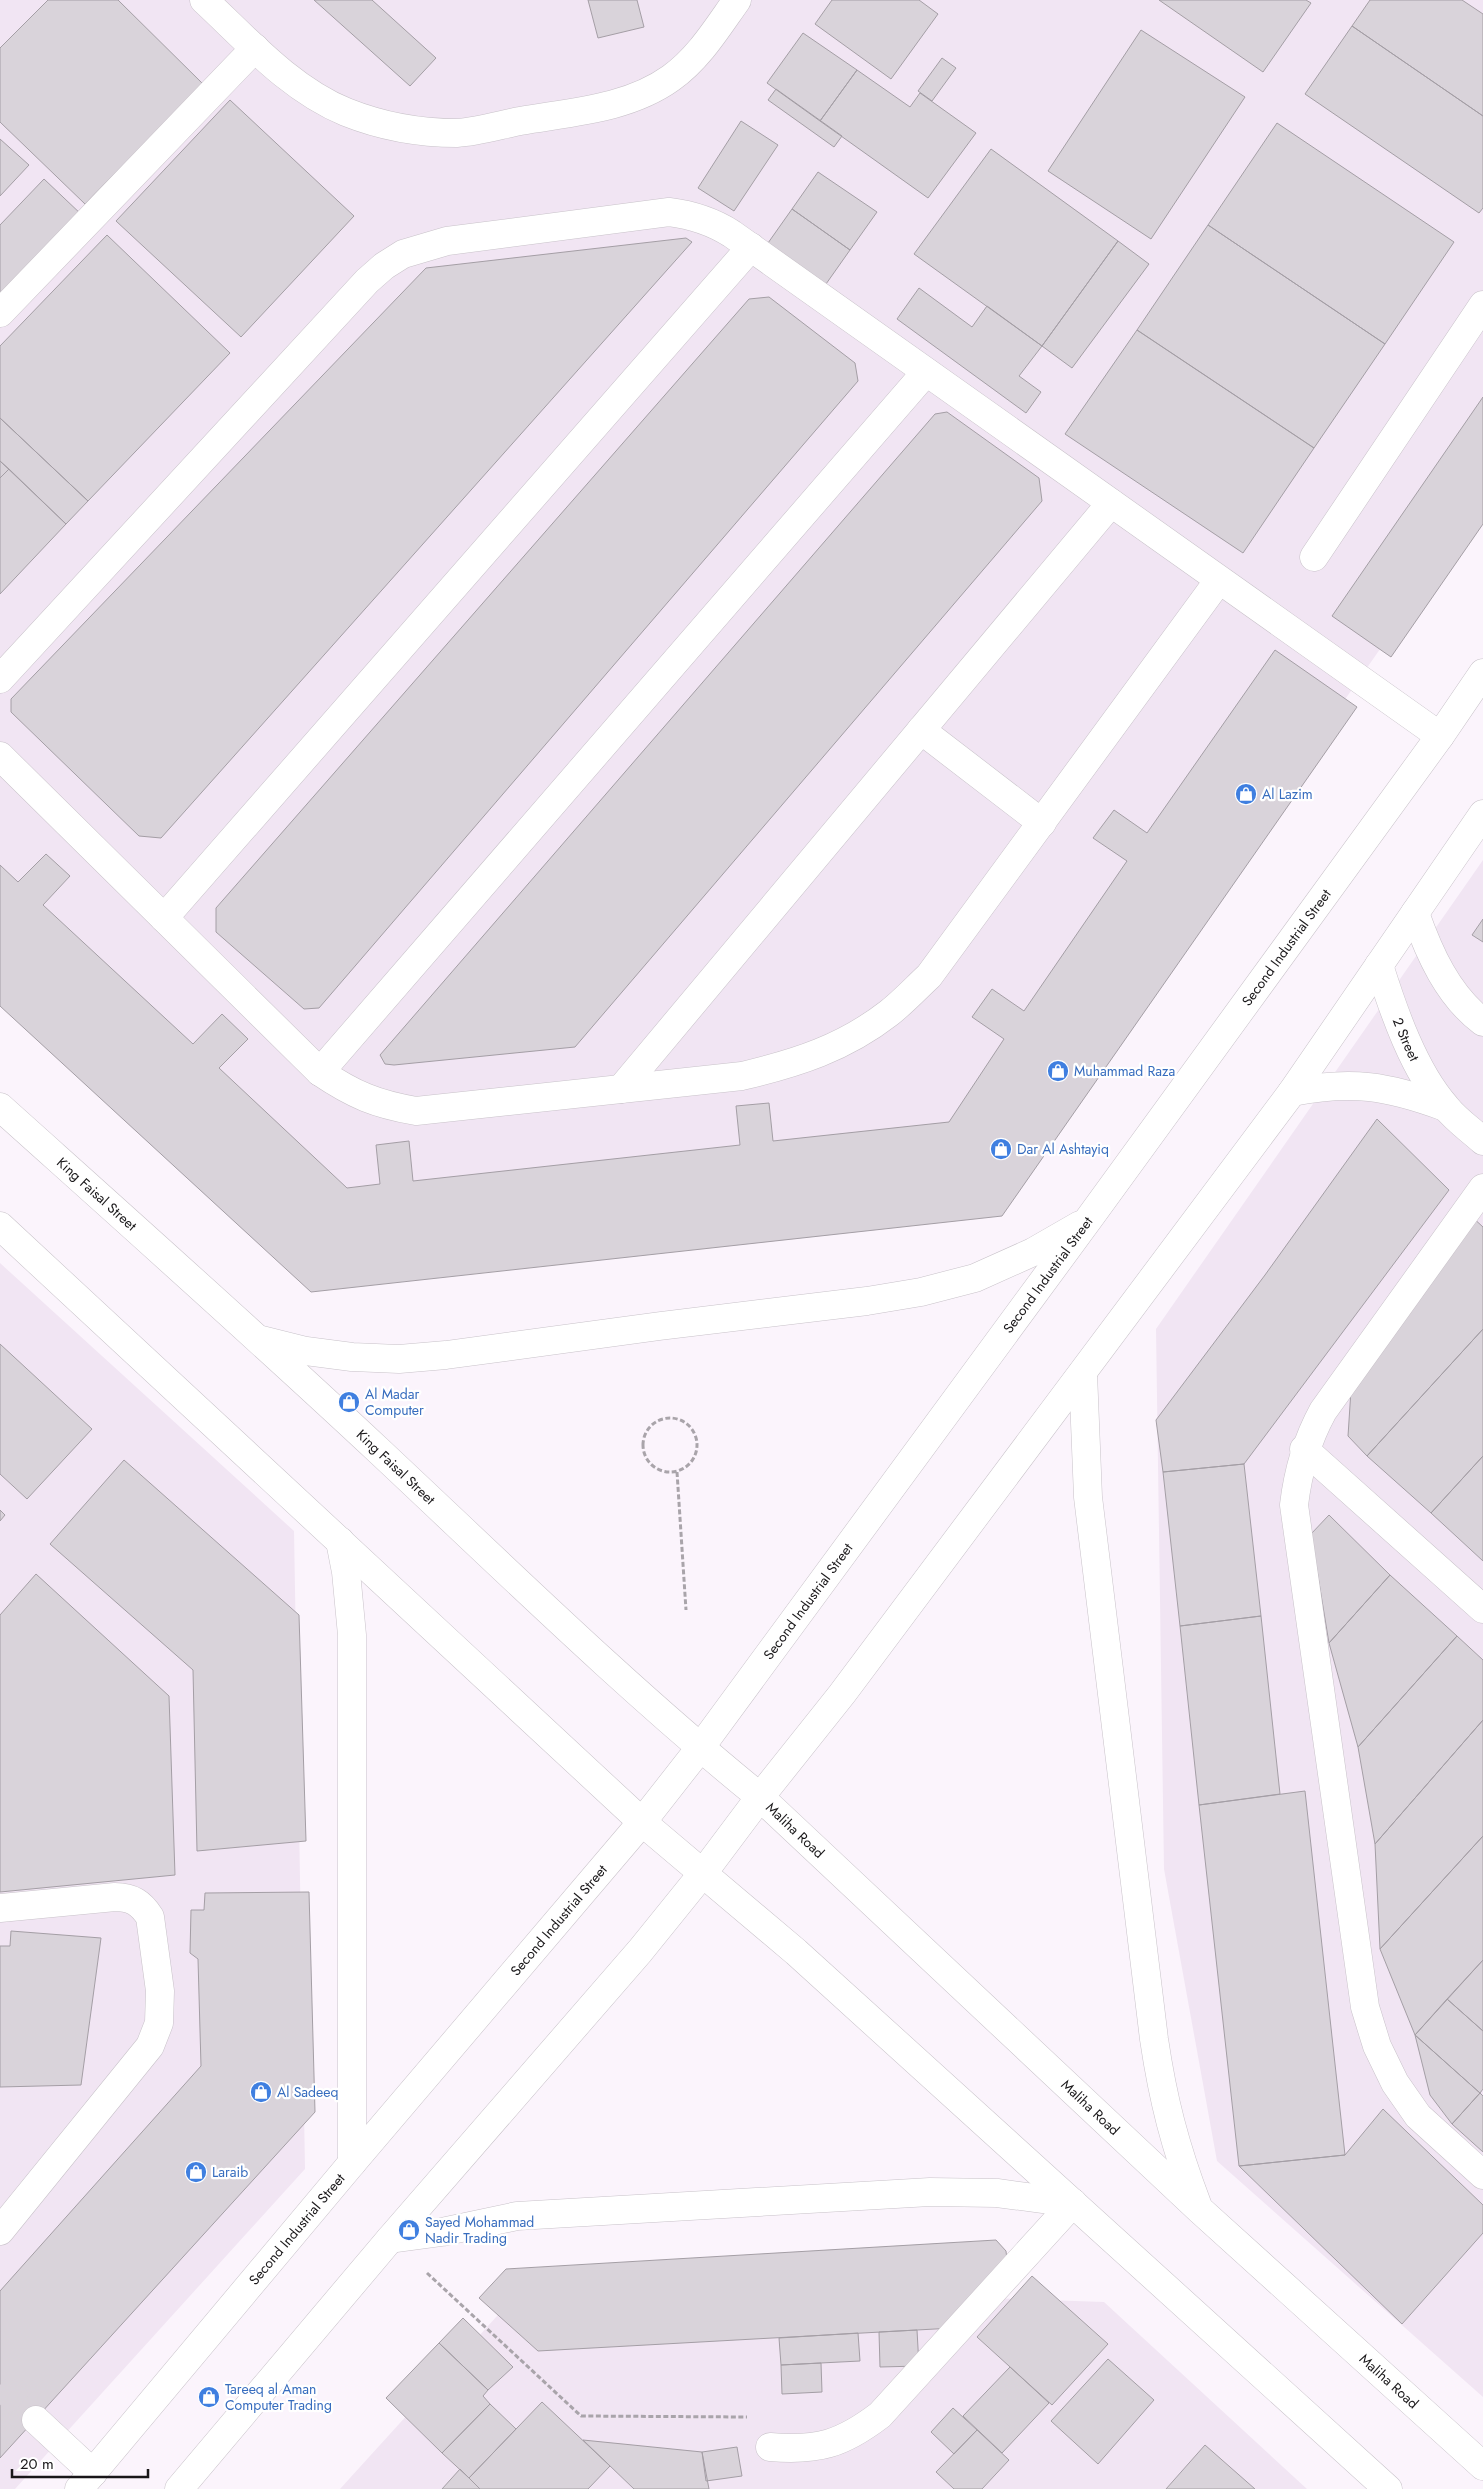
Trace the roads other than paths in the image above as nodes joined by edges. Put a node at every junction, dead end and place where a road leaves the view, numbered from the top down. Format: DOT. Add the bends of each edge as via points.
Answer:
graph roads {
  1 [pos="204,0"];
  2 [pos="737,0"];
  3 [pos="255,48"];
  4 [pos="751,247"];
  5 [pos="1483,305"];
  6 [pos="0,313"];
  7 [pos="926,372"];
  8 [pos="1111,503"];
  9 [pos="1314,557"];
  10 [pos="1220,580"];
  11 [pos="1483,673"];
  12 [pos="0,679"];
  13 [pos="921,730"];
  14 [pos="1440,736"];
  15 [pos="0,756"];
  16 [pos="1483,814"];
  17 [pos="1042,822"];
  18 [pos="1415,913"];
  19 [pos="164,918"];
  20 [pos="1380,965"];
  21 [pos="1483,1022"];
  22 [pos="320,1072"];
  23 [pos="621,1089"];
  24 [pos="1292,1092"];
  25 [pos="1445,1107"];
  26 [pos="0,1108"];
  27 [pos="1483,1141"];
  28 [pos="1483,1188"];
  29 [pos="1088,1220"];
  30 [pos="0,1226"];
  31 [pos="260,1340"];
  32 [pos="1083,1373"];
  33 [pos="1304,1449"];
  34 [pos="340,1541"];
  35 [pos="1483,1609"];
  36 [pos="700,1748"];
  37 [pos="760,1797"];
  38 [pos="642,1822"];
  39 [pos="703,1873"];
  40 [pos="0,1908"];
  41 [pos="352,2162"];
  42 [pos="1483,2175"];
  43 [pos="1073,2203"];
  44 [pos="1200,2210"];
  45 [pos="0,2231"];
  46 [pos="390,2239"];
  47 [pos="36,2420"];
  48 [pos="770,2447"];
  49 [pos="1483,2466"];
  50 [pos="86,2481"];
  51 [pos="179,2489"];
  52 [pos="1388,2489"];
  1 -- 3 [label="main road"];
  2 -- 3 [label="main road" via="694,58 671,78 644,94 615,104 458,133 410,130 345,111 311,93"];
  3 -- 6 [label="main road"];
  4 -- 7 [label="main road"];
  4 -- 12 [label="main road" via="713,222 669,212 447,241 403,254 367,281"];
  4 -- 19 [label="main road"];
  5 -- 9 [label="main road"];
  7 -- 8 [label="main road"];
  7 -- 22 [label="main road"];
  8 -- 10 [label="main road"];
  8 -- 13 [label="main road"];
  10 -- 14 [label="main road"];
  10 -- 17 [label="main road"];
  11 -- 14 [label="main road, Second Industrial Street"];
  13 -- 17 [label="main road"];
  13 -- 23 [label="main road"];
  14 -- 29 [label="main road, Second Industrial Street"];
  15 -- 19 [label="main road"];
  16 -- 18 [label="main road"];
  17 -- 23 [label="main road" via="929,976 890,1013 844,1042 794,1063 742,1076"];
  18 -- 20 [label="main road"];
  18 -- 21 [label="main road" via="1437,967 1471,1013"];
  19 -- 22 [label="main road"];
  20 -- 24 [label="main road"];
  20 -- 25 [label="main road, 2 Street" via="1406,1039"];
  22 -- 23 [label="main road" via="349,1092 382,1105 416,1111"];
  24 -- 25 [label="main road, 2 Street" via="1322,1086 1381,1087"];
  24 -- 32 [label="main road"];
  25 -- 27 [label="main road, 2 Street"];
  26 -- 31 [label="main road, King Faisal Street"];
  28 -- 33 [label="main road" via="1323,1411"];
  29 -- 31 [label="main road" via="1033,1252 975,1278 867,1301 399,1359 352,1358"];
  29 -- 36 [label="main road, Second Industrial Street"];
  30 -- 34 [label="main road"];
  31 -- 36 [label="main road, King Faisal Street"];
  32 -- 37 [label="main road" via="848,1686"];
  32 -- 44 [label="main road" via="1088,1498 1154,2039 1163,2098"];
  33 -- 35 [label="main road"];
  33 -- 42 [label="main road" via="1294,1506 1365,2007 1377,2046 1395,2083 1418,2116"];
  34 -- 38 [label="main road"];
  34 -- 41 [label="main road" via="352,1635"];
  36 -- 37 [label="main road, Maliha Road"];
  36 -- 38 [label="main road, Second Industrial Street"];
  37 -- 39 [label="main road"];
  37 -- 44 [label="main road, Maliha Road"];
  38 -- 39 [label="main road"];
  38 -- 41 [label="main road, Second Industrial Street"];
  39 -- 43 [label="main road" via="796,1952"];
  39 -- 46 [label="main road" via="640,1951"];
  40 -- 45 [label="main road" via="115,1897 136,1901 150,1917 160,1991 159,2023 150,2046"];
  41 -- 50 [label="main road, Second Industrial Street"];
  43 -- 46 [label="main road" via="996,2193 901,2193 516,2216"];
  43 -- 48 [label="main road" via="880,2415 857,2433 829,2445 800,2449"];
  43 -- 52 [label="main road"];
  44 -- 49 [label="main road, Maliha Road"];
  46 -- 51 [label="main road"];
  47 -- 50 [label="main road"];
}
